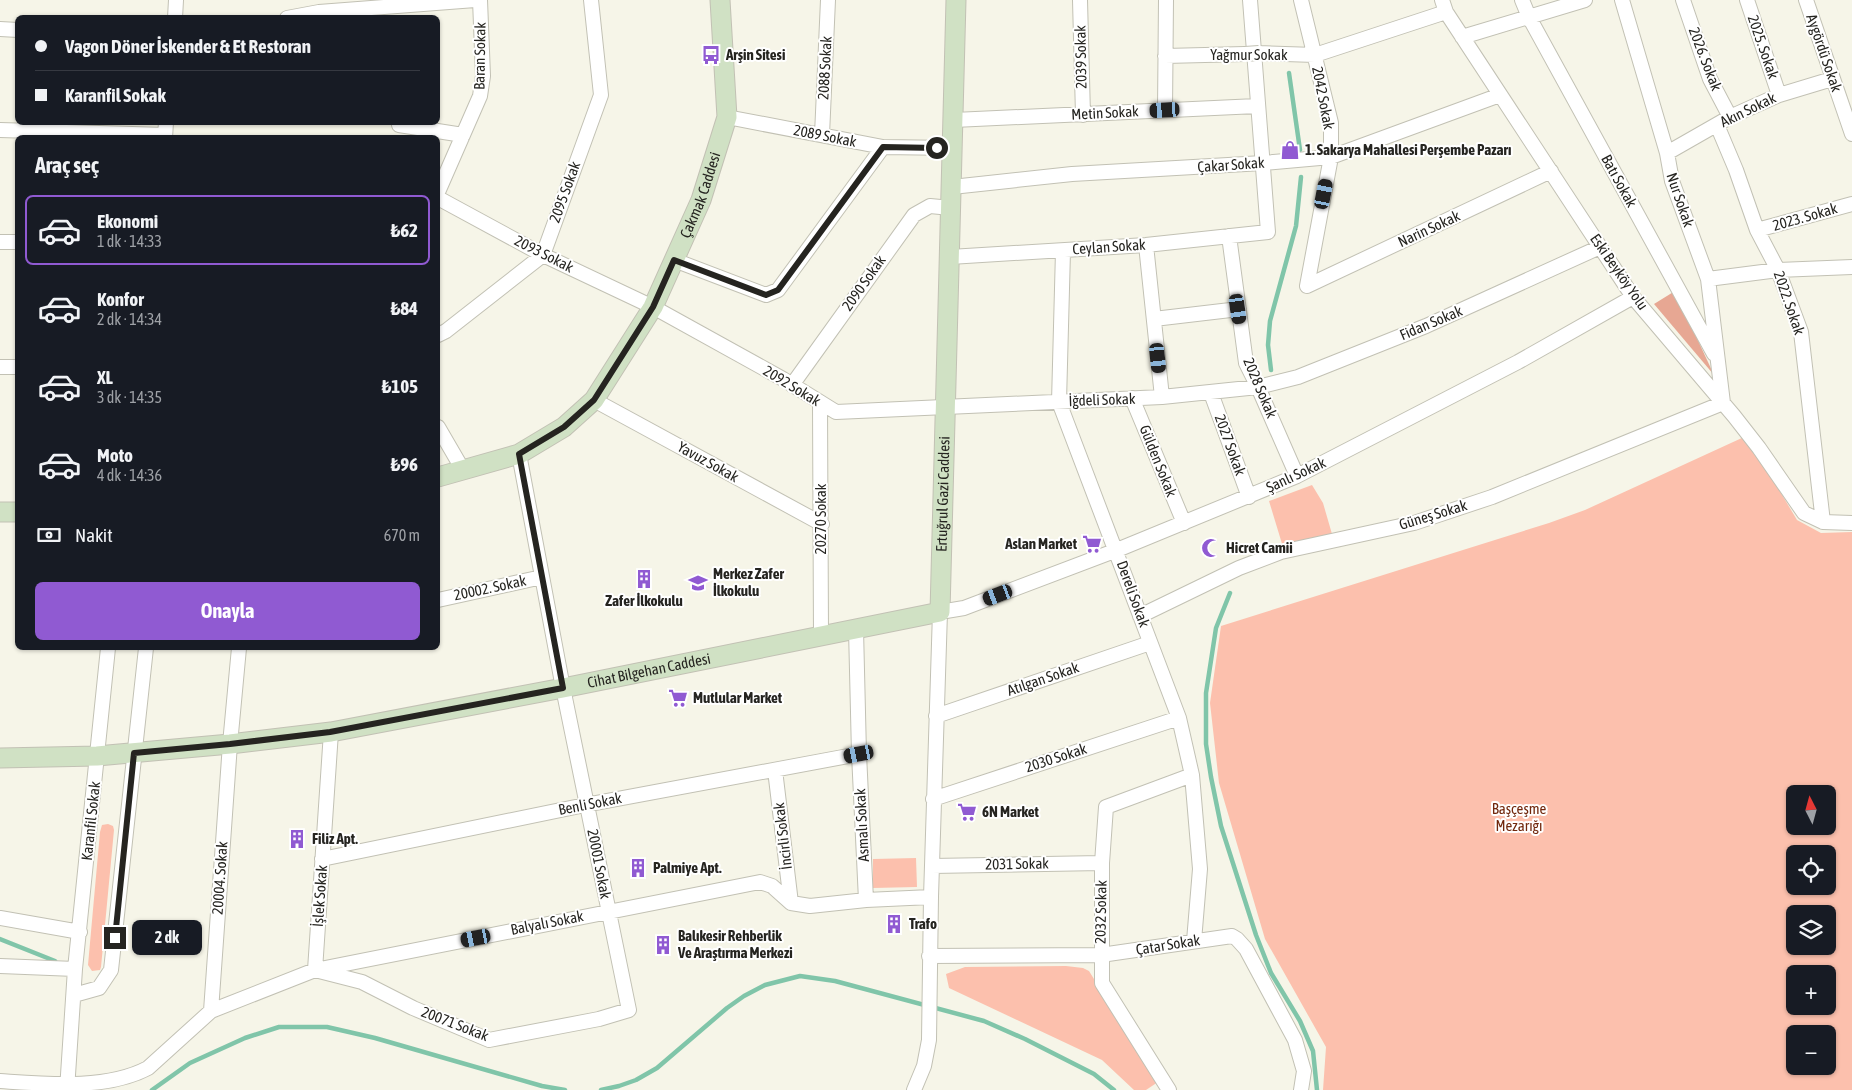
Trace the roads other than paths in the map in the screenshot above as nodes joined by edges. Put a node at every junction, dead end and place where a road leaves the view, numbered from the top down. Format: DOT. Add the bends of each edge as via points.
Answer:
graph roads {
  1 [pos="176,0"];
  2 [pos="475,0"];
  3 [pos="480,0"];
  4 [pos="591,0"];
  5 [pos="720,0"];
  6 [pos="828,0"];
  7 [pos="956,0"];
  8 [pos="1080,0"];
  9 [pos="1166,0"];
  10 [pos="1250,0"];
  11 [pos="1301,0"];
  12 [pos="1522,0"];
  13 [pos="1585,0"];
  14 [pos="1622,0"];
  15 [pos="1684,0"];
  16 [pos="1747,0"];
  17 [pos="1806,0"];
  18 [pos="1444,6"];
  19 [pos="175,15"];
  20 [pos="303,15"];
  21 [pos="1529,17"];
  22 [pos="0,29"];
  23 [pos="15,30"];
  24 [pos="1462,37"];
  25 [pos="1315,55"];
  26 [pos="1165,56"];
  27 [pos="1832,79"];
  28 [pos="1500,95"];
  29 [pos="1779,95"];
  30 [pos="1257,106"];
  31 [pos="1165,110"];
  32 [pos="1082,115"];
  33 [pos="727,117"];
  34 [pos="1730,117"];
  35 [pos="954,120"];
  36 [pos="398,125"];
  37 [pos="1717,125"];
  38 [pos="0,130"];
  39 [pos="166,132"];
  40 [pos="1852,134"];
  41 [pos="463,135"];
  42 [pos="822,135"];
  43 [pos="883,147"];
  44 [pos="953,148"];
  45 [pos="1667,153"];
  46 [pos="1331,157"];
  47 [pos="1263,163"];
  48 [pos="1551,172"];
  49 [pos="440,187"];
  50 [pos="952,187"];
  51 [pos="440,199"];
  52 [pos="1852,204"];
  53 [pos="951,208"];
  54 [pos="1757,230"];
  55 [pos="1229,236"];
  56 [pos="0,242"];
  57 [pos="15,242"];
  58 [pos="1146,245"];
  59 [pos="1600,247"];
  60 [pos="1063,251"];
  61 [pos="542,255"];
  62 [pos="950,257"];
  63 [pos="674,260"];
  64 [pos="1852,267"];
  65 [pos="1778,270"];
  66 [pos="1708,279"];
  67 [pos="1307,286"];
  68 [pos="1633,297"];
  69 [pos="653,307"];
  70 [pos="1238,309"];
  71 [pos="1154,320"];
  72 [pos="440,334"];
  73 [pos="1718,361"];
  74 [pos="0,367"];
  75 [pos="15,367"];
  76 [pos="792,385"];
  77 [pos="1258,387"];
  78 [pos="1211,393"];
  79 [pos="1162,397"];
  80 [pos="1132,398"];
  81 [pos="594,400"];
  82 [pos="1059,402"];
  83 [pos="1723,402"];
  84 [pos="820,403"];
  85 [pos="945,406"];
  86 [pos="440,431"];
  87 [pos="519,454"];
  88 [pos="463,470"];
  89 [pos="440,476"];
  90 [pos="1297,476"];
  91 [pos="1249,497"];
  92 [pos="0,512"];
  93 [pos="15,512"];
  94 [pos="1823,522"];
  95 [pos="1184,523"];
  96 [pos="1852,523"];
  97 [pos="822,524"];
  98 [pos="1117,550"];
  99 [pos="542,577"];
  100 [pos="440,600"];
  101 [pos="940,612"];
  102 [pos="1140,616"];
  103 [pos="856,629"];
  104 [pos="820,636"];
  105 [pos="1150,643"];
  106 [pos="108,650"];
  107 [pos="146,650"];
  108 [pos="240,650"];
  109 [pos="563,688"];
  110 [pos="936,716"];
  111 [pos="1180,718"];
  112 [pos="330,732"];
  113 [pos="230,744"];
  114 [pos="134,753"];
  115 [pos="859,754"];
  116 [pos="98,756"];
  117 [pos="0,758"];
  118 [pos="775,770"];
  119 [pos="1192,775"];
  120 [pos="933,799"];
  121 [pos="587,805"];
  122 [pos="322,859"];
  123 [pos="1102,863"];
  124 [pos="932,866"];
  125 [pos="931,896"];
  126 [pos="866,900"];
  127 [pos="791,902"];
  128 [pos="608,911"];
  129 [pos="0,918"];
  130 [pos="80,932"];
  131 [pos="1194,941"];
  132 [pos="1101,955"];
  133 [pos="930,956"];
  134 [pos="0,966"];
  135 [pos="76,969"];
  136 [pos="315,970"];
  137 [pos="74,995"];
  138 [pos="629,1010"];
  139 [pos="211,1011"];
  140 [pos="0,1081"];
  141 [pos="68,1088"];
  142 [pos="914,1090"];
  143 [pos="1169,1090"];
  144 [pos="1301,1090"];
  1 -- 19 [label="street"];
  2 -- 20 [label="street"];
  3 -- 41 [label="street, Baran Sokak" via="483,76 480,96"];
  4 -- 61 [label="street, 2095 Sokak" via="601,95"];
  5 -- 33 [label="main road, Çakmak Caddesi"];
  6 -- 42 [label="street, 2088 Sokak"];
  7 -- 35 [label="main road, Ertuğrul Gazi Caddesi"];
  8 -- 32 [label="street, 2039 Sokak"];
  9 -- 26 [label="street"];
  10 -- 30 [label="street"];
  11 -- 25 [label="street, 2042 Sokak"];
  12 -- 21 [label="street, Batı Sokak"];
  13 -- 21 [label="street"];
  14 -- 45 [label="street, Nur Sokak"];
  15 -- 34 [label="street, 2026. Sokak" via="1710,79"];
  16 -- 29 [label="street, 2025. Sokak"];
  17 -- 27 [label="street, Aygördü Sokak"];
  18 -- 24 [label="street, Eski Beyköy Yolu"];
  18 -- 25 [label="street, Yağmur Sokak"];
  21 -- 24 [label="street"];
  21 -- 73 [label="street, Batı Sokak"];
  22 -- 23 [label="street"];
  24 -- 28 [label="street, Eski Beyköy Yolu"];
  25 -- 26 [label="street, Yağmur Sokak"];
  25 -- 46 [label="street, 2042 Sokak" via="1331,123"];
  26 -- 31 [label="street"];
  27 -- 29 [label="street, Akın Sokak"];
  27 -- 40 [label="street, Aygördü Sokak"];
  28 -- 46 [label="street, Çakar Sokak"];
  28 -- 48 [label="street, Eski Beyköy Yolu"];
  29 -- 34 [label="street, Akın Sokak"];
  30 -- 31 [label="street, Metin Sokak"];
  30 -- 47 [label="street"];
  31 -- 32 [label="street, Metin Sokak"];
  32 -- 35 [label="street, Metin Sokak"];
  33 -- 42 [label="street, 2089 Sokak"];
  33 -- 63 [label="main road, Çakmak Caddesi" via="701,200"];
  34 -- 37 [label="street, Akın Sokak"];
  35 -- 44 [label="main road, Ertuğrul Gazi Caddesi"];
  36 -- 41 [label="street"];
  37 -- 45 [label="street, Akın Sokak"];
  37 -- 54 [label="street, 2022. Sokak"];
  38 -- 39 [label="street"];
  41 -- 49 [label="street, Baran Sokak"];
  42 -- 43 [label="street, 2089 Sokak"];
  43 -- 44 [label="street, 2089 Sokak"];
  43 -- 63 [label="street" via="778,290 766,295"];
  44 -- 50 [label="main road, Ertuğrul Gazi Caddesi"];
  45 -- 66 [label="street, Nur Sokak" via="1672,181"];
  46 -- 47 [label="street, Çakar Sokak"];
  46 -- 67 [label="street, 2042 Sokak"];
  47 -- 50 [label="street, Çakar Sokak" via="1072,174"];
  47 -- 55 [label="street, Ceylan Sokak" via="1268,232"];
  48 -- 59 [label="street, Eski Beyköy Yolu"];
  48 -- 67 [label="street, Narin Sokak"];
  50 -- 53 [label="main road, Ertuğrul Gazi Caddesi"];
  51 -- 61 [label="street, 2093 Sokak"];
  52 -- 54 [label="street, 2023. Sokak"];
  53 -- 62 [label="main road, Ertuğrul Gazi Caddesi"];
  53 -- 76 [label="street, 2090 Sokak" via="930,206 914,214"];
  54 -- 65 [label="street, 2022. Sokak"];
  55 -- 58 [label="street, Ceylan Sokak"];
  55 -- 70 [label="street, 2028 Sokak"];
  56 -- 57 [label="street"];
  58 -- 60 [label="street, Ceylan Sokak"];
  58 -- 71 [label="street"];
  59 -- 68 [label="street, Eski Beyköy Yolu"];
  59 -- 77 [label="street, Fidan Sokak" via="1417,330 1298,377"];
  60 -- 62 [label="street, Ceylan Sokak"];
  60 -- 82 [label="street, Dereli Sokak"];
  61 -- 69 [label="street, 2093 Sokak"];
  61 -- 72 [label="street"];
  62 -- 85 [label="main road, Ertuğrul Gazi Caddesi"];
  63 -- 69 [label="main road, Çakmak Caddesi"];
  64 -- 65 [label="street"];
  65 -- 66 [label="street"];
  65 -- 94 [label="street, 2022. Sokak" via="1801,332"];
  66 -- 73 [label="street, Nur Sokak"];
  68 -- 83 [label="street, Eski Beyköy Yolu"];
  68 -- 90 [label="street, Şanlı Sokak" via="1518,362"];
  69 -- 76 [label="street, 2092 Sokak"];
  69 -- 81 [label="main road, Çakmak Caddesi"];
  70 -- 71 [label="street"];
  70 -- 77 [label="street, 2028 Sokak" via="1246,363"];
  71 -- 79 [label="street"];
  73 -- 83 [label="street, Nur Sokak"];
  74 -- 75 [label="street"];
  76 -- 84 [label="street, 2092 Sokak"];
  77 -- 78 [label="street, İğdeli Sokak"];
  77 -- 90 [label="street, 2028 Sokak"];
  78 -- 79 [label="street, İğdeli Sokak"];
  78 -- 91 [label="street, 2027 Sokak"];
  79 -- 80 [label="street, İğdeli Sokak"];
  80 -- 82 [label="street, İğdeli Sokak"];
  80 -- 95 [label="street, Gülden Sokak"];
  81 -- 87 [label="main road, Çakmak Caddesi" via="564,427"];
  81 -- 97 [label="street, Yavuz Sokak"];
  82 -- 85 [label="street, İğdeli Sokak"];
  82 -- 98 [label="street, Dereli Sokak"];
  83 -- 94 [label="street, Eski Beyköy Yolu" via="1804,513"];
  83 -- 102 [label="street, Güneş Sokak" via="1492,497 1414,523 1280,552"];
  84 -- 85 [label="street, 2092 Sokak" via="836,412"];
  84 -- 97 [label="street, 20270 Sokak"];
  85 -- 101 [label="main road, Ertuğrul Gazi Caddesi"];
  86 -- 88 [label="street"];
  87 -- 88 [label="main road, Çakmak Caddesi"];
  87 -- 99 [label="street, 20001 Sokak"];
  88 -- 89 [label="main road, Çakmak Caddesi"];
  90 -- 91 [label="street, Şanlı Sokak"];
  91 -- 95 [label="street, Şanlı Sokak"];
  92 -- 93 [label="main road"];
  94 -- 96 [label="street"];
  95 -- 98 [label="street, Şanlı Sokak"];
  97 -- 104 [label="street, 20270 Sokak"];
  98 -- 101 [label="street, Şanlı Sokak" via="964,608"];
  98 -- 102 [label="street, Dereli Sokak"];
  99 -- 100 [label="street, 20002. Sokak"];
  99 -- 109 [label="street, 20001 Sokak"];
  101 -- 103 [label="main road, Cihat Bilgehan Caddesi"];
  101 -- 110 [label="street, Ertuğrul Gazi Caddesi"];
  102 -- 105 [label="street, Dereli Sokak"];
  103 -- 104 [label="main road, Cihat Bilgehan Caddesi"];
  103 -- 115 [label="street, Asmalı Sokak"];
  104 -- 109 [label="main road, Cihat Bilgehan Caddesi"];
  105 -- 110 [label="street, Atılgan Sokak"];
  105 -- 111 [label="street, Dereli Sokak"];
  106 -- 116 [label="street, Karanfil Sokak"];
  107 -- 114 [label="street"];
  108 -- 113 [label="street, 20004. Sokak"];
  109 -- 112 [label="main road, Cihat Bilgehan Caddesi"];
  109 -- 121 [label="street, 20001 Sokak"];
  110 -- 120 [label="street, Ertuğrul Gazi Caddesi"];
  111 -- 119 [label="street, Dereli Sokak"];
  111 -- 120 [label="street, 2030 Sokak"];
  112 -- 113 [label="main road, Cihat Bilgehan Caddesi"];
  112 -- 122 [label="street, İşlek Sokak"];
  113 -- 114 [label="main road, Cihat Bilgehan Caddesi"];
  113 -- 139 [label="street, 20004. Sokak"];
  114 -- 116 [label="main road, Cihat Bilgehan Caddesi"];
  114 -- 137 [label="street" via="111,970 99,988"];
  115 -- 118 [label="street, Benli Sokak"];
  115 -- 126 [label="street, Asmalı Sokak"];
  116 -- 117 [label="main road, Cihat Bilgehan Caddesi"];
  116 -- 130 [label="street, Karanfil Sokak"];
  118 -- 121 [label="street, Benli Sokak"];
  118 -- 127 [label="street, İncirli Sokak"];
  119 -- 123 [label="street, 2032 Sokak" via="1106,806"];
  119 -- 131 [label="street, Dereli Sokak" via="1200,869"];
  120 -- 124 [label="street, Ertuğrul Gazi Caddesi"];
  121 -- 122 [label="street, Benli Sokak"];
  121 -- 128 [label="street, 20001 Sokak"];
  122 -- 136 [label="street, İşlek Sokak"];
  123 -- 124 [label="street, 2031 Sokak"];
  123 -- 132 [label="street, 2032 Sokak"];
  124 -- 125 [label="street, Ertuğrul Gazi Caddesi"];
  125 -- 126 [label="street"];
  125 -- 133 [label="street, Ertuğrul Gazi Caddesi"];
  126 -- 127 [label="street" via="810,906"];
  127 -- 128 [label="street, Balyalı Sokak" via="772,886 760,882"];
  128 -- 136 [label="street, Balyalı Sokak"];
  128 -- 138 [label="street, 20001 Sokak"];
  129 -- 130 [label="street"];
  130 -- 135 [label="street, Karanfil Sokak"];
  131 -- 132 [label="street, Çatar Sokak"];
  131 -- 144 [label="street, Çatar Sokak" via="1232,936 1246,949 1295,1040 1304,1071"];
  132 -- 133 [label="street, Çatar Sokak"];
  132 -- 143 [label="street, 2032 Sokak" via="1102,983"];
  133 -- 142 [label="street, Ertuğrul Gazi Caddesi" via="929,1040 924,1066"];
  134 -- 135 [label="street"];
  135 -- 137 [label="street, Karanfil Sokak"];
  136 -- 138 [label="street, 20071 Sokak" via="362,982 488,1040"];
  136 -- 139 [label="street, Balyalı Sokak"];
  137 -- 141 [label="street, Karanfil Sokak"];
  139 -- 141 [label="street, Balyalı Sokak" via="148,1068 123,1078"];
  140 -- 141 [label="street, Balyalı Sokak"];
}
